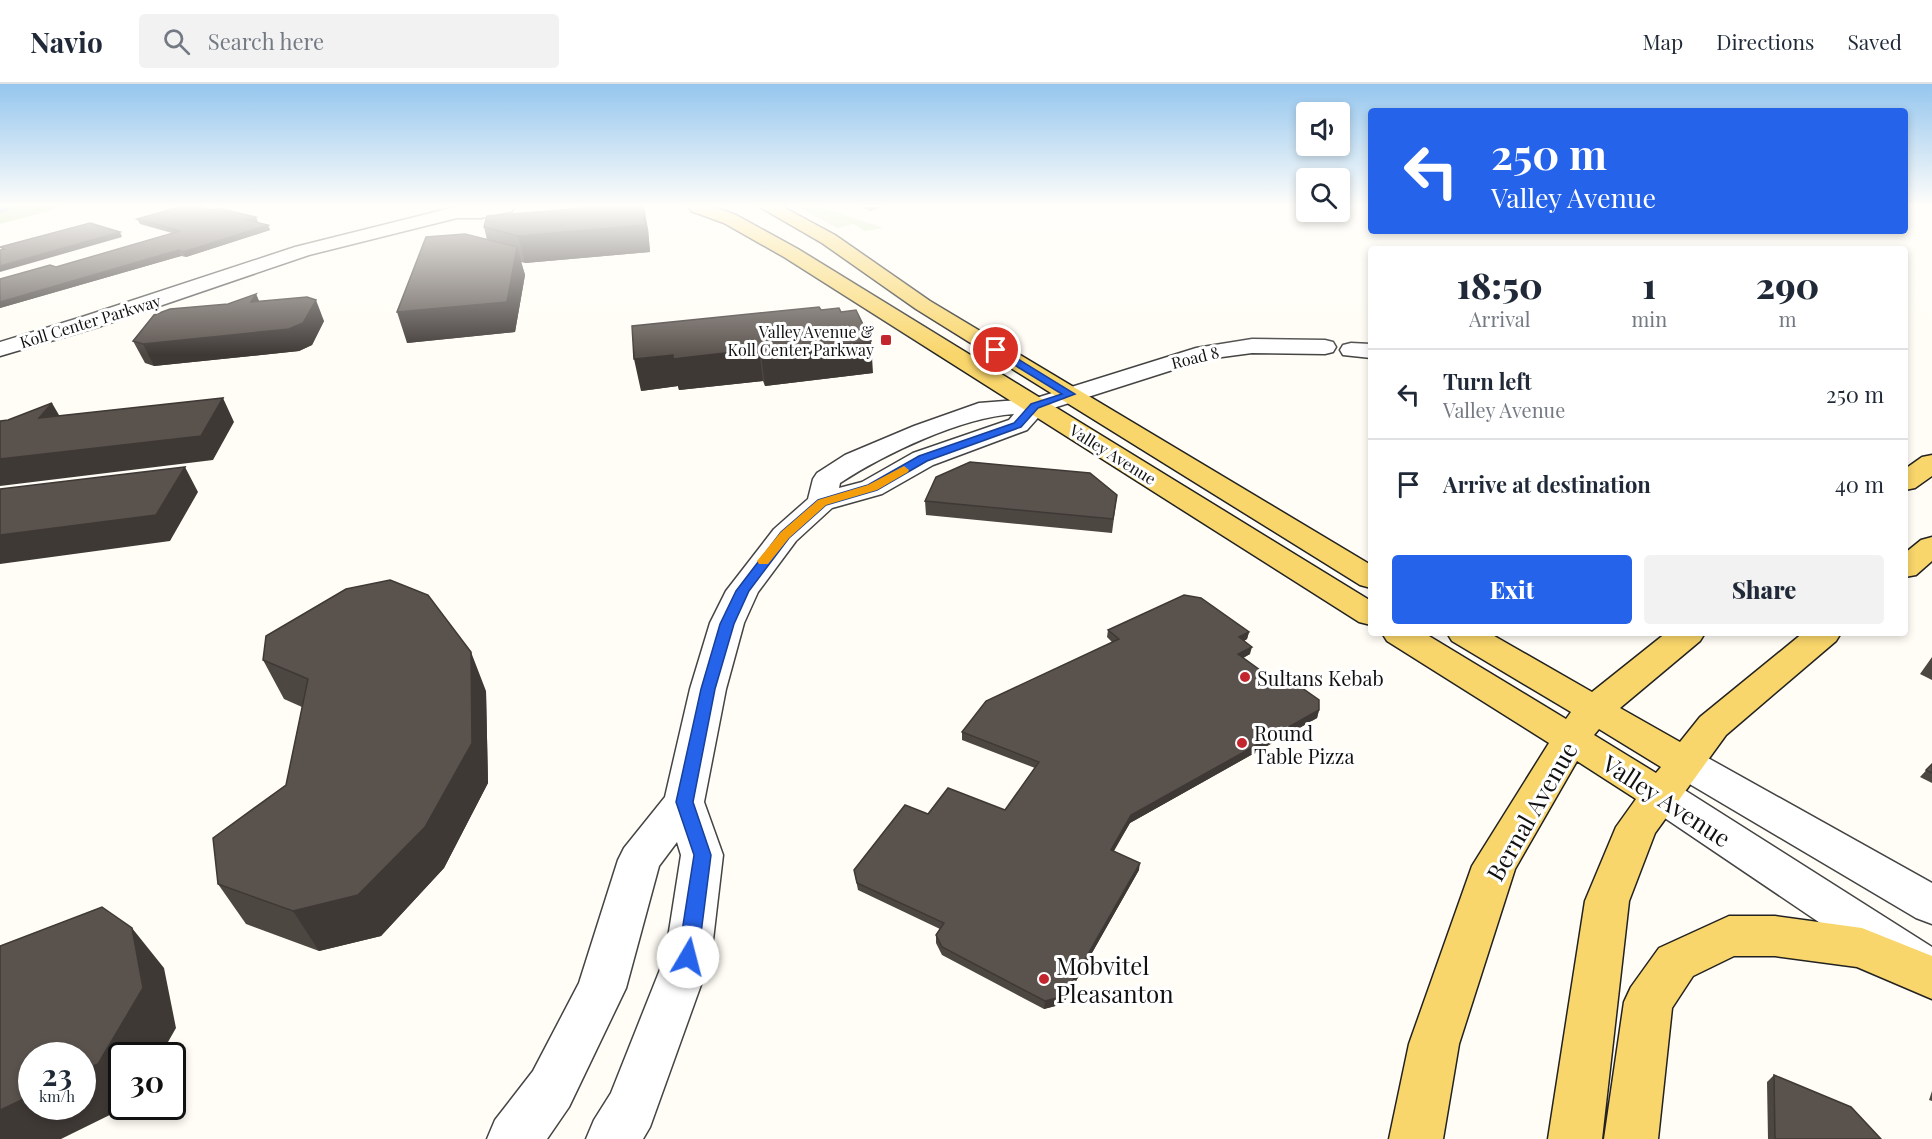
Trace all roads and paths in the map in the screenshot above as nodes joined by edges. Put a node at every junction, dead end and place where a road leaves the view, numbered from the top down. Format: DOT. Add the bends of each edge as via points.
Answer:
graph roads {
  1 [pos="286,256"];
  2 [pos="796,256"];
  3 [pos="857,256"];
  4 [pos="1325,347"];
  5 [pos="0,349"];
  6 [pos="1070,394"];
  7 [pos="1035,406"];
  8 [pos="1932,463"];
  9 [pos="1908,480"];
  10 [pos="1932,546"];
  11 [pos="1908,566"];
  12 [pos="1368,576"];
  13 [pos="1368,613"];
  14 [pos="1405,636"];
  15 [pos="1468,636"];
  16 [pos="1685,636"];
  17 [pos="1820,636"];
  18 [pos="1582,725"];
  19 [pos="1673,779"];
  20 [pos="684,802"];
  21 [pos="1932,905"];
  22 [pos="1932,972"];
  23 [pos="1932,978"];
  24 [pos="514,1139"];
  25 [pos="613,1139"];
  26 [pos="1416,1139"];
  27 [pos="1575,1139"];
  28 [pos="1631,1139"];
  1 -- 5 [label="street, Koll Center Parkway"];
  2 -- 7 [label="main road, Valley Avenue"];
  3 -- 6 [label="main road, Valley Avenue" via="923,305"];
  4 -- 6 [label="street, Road 8" via="1252,346 1204,353"];
  6 -- 7 [label="street"];
  6 -- 12 [label="main road, Valley Avenue"];
  7 -- 13 [label="main road, Valley Avenue"];
  7 -- 20 [label="street" via="1018,425 923,459 872,488 822,502 785,535 742,591 727,624 708,689"];
  8 -- 9 [label="main road"];
  10 -- 11 [label="main road"];
  14 -- 18 [label="main road, Valley Avenue"];
  15 -- 18 [label="main road, Valley Avenue"];
  16 -- 18 [label="main road, Bernal Avenue"];
  17 -- 19 [label="main road" via="1713,726"];
  18 -- 19 [label="main road, Valley Avenue"];
  18 -- 26 [label="main road, Bernal Avenue" via="1494,866 1434,1044"];
  19 -- 21 [label="street, Valley Avenue"];
  19 -- 22 [label="street, Valley Avenue"];
  19 -- 27 [label="main road" via="1636,826 1607,901"];
  20 -- 24 [label="street" via="639,860 602,988 550,1089"];
  20 -- 25 [label="street" via="702,855 688,957 631,1109"];
  23 -- 28 [label="main road" via="1862,948 1775,936 1729,936 1676,962 1648,1002"];
}
